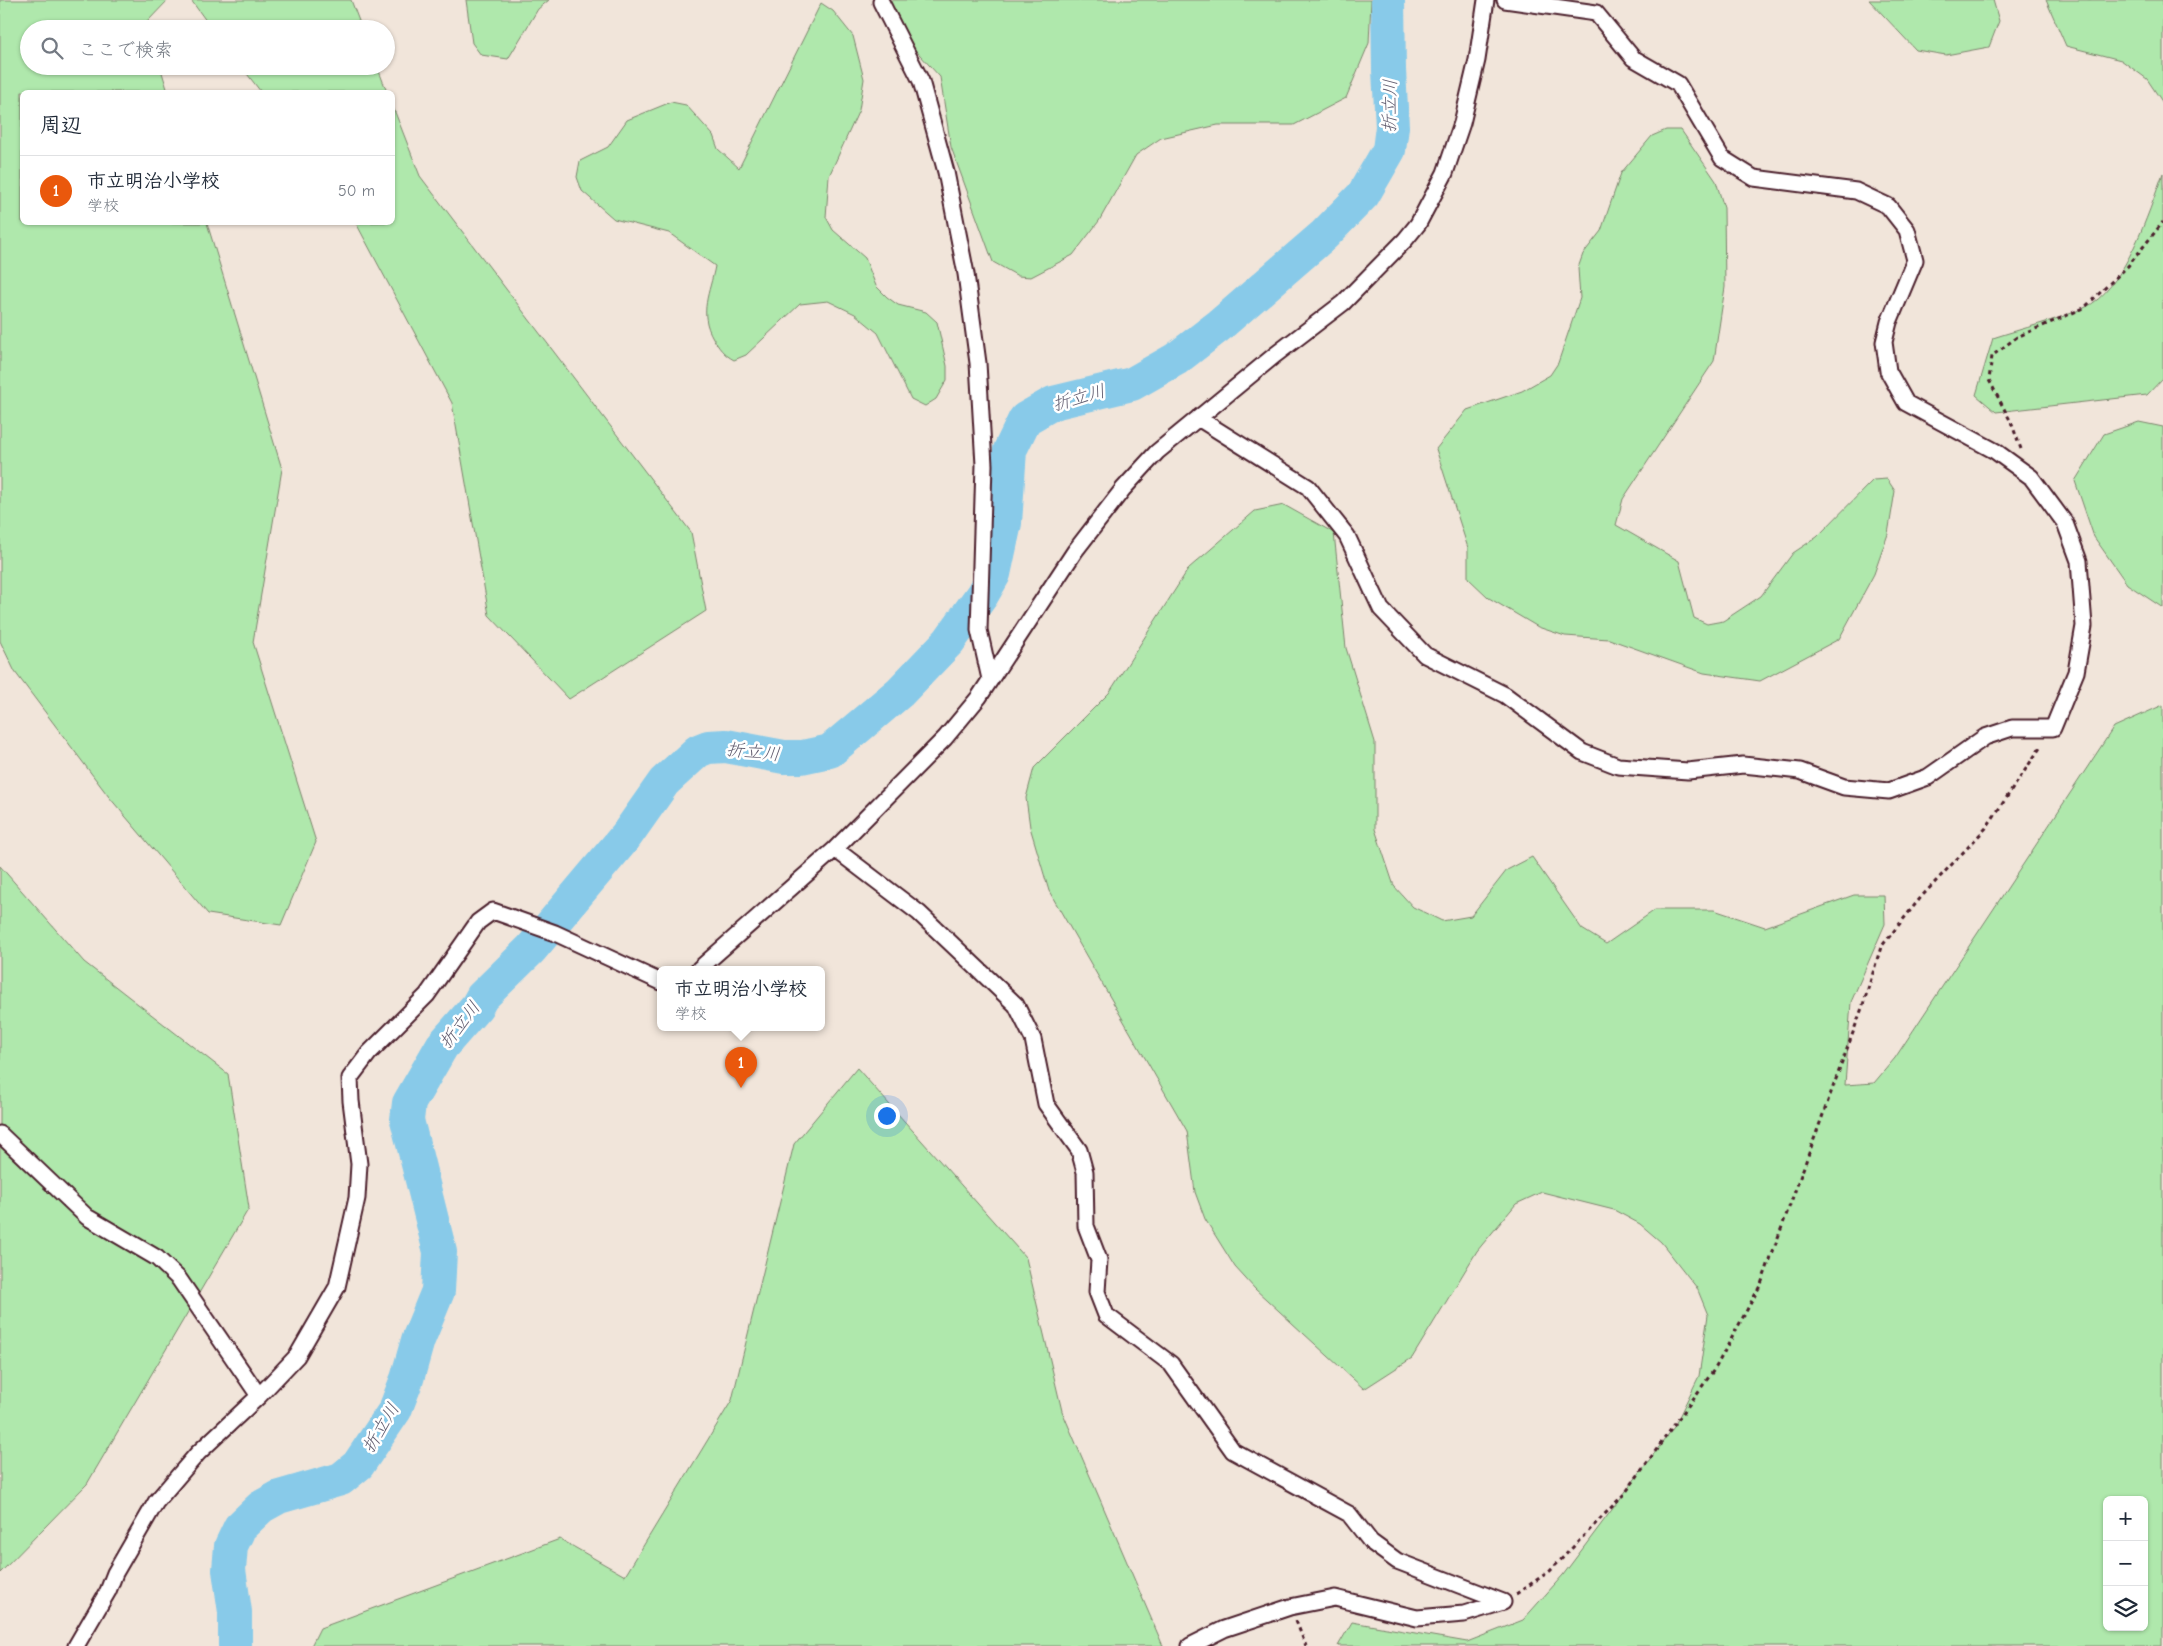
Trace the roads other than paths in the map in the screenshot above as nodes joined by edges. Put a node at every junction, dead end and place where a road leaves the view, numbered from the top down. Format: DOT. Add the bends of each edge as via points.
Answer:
graph roads {
  1 [pos="1486,0"];
  2 [pos="1505,0"];
  3 [pos="881,2"];
  4 [pos="1198,418"];
  5 [pos="990,679"];
  6 [pos="835,849"];
  7 [pos="702,966"];
  8 [pos="657,980"];
  9 [pos="0,1134"];
  10 [pos="259,1396"];
  11 [pos="76,1646"];
  12 [pos="1190,1646"];
  1 -- 4 [label="street" via="1477,60 1462,123 1445,173 1418,224 1343,303"];
  2 -- 4 [label="street" via="1596,12 1633,58 1678,84 1722,158 1754,178 1856,191 1888,206 1907,230 1915,260 1884,342 1888,370 1906,403 1995,451 2031,477 2065,523 2079,561 2084,626 2076,672 2053,728 2012,728 1985,736 1928,777 1889,791 1844,787 1800,771 1743,765 1688,772 1618,766 1582,752 1506,695 1425,655 1381,609 1347,536 1308,488"];
  3 -- 5 [label="street" via="921,81 946,172 966,274 978,363 984,465 979,630"];
  4 -- 5 [label="street" via="1156,452 1123,489 1075,551"];
  5 -- 6 [label="street" via="945,738"];
  6 -- 7 [label="street"];
  6 -- 12 [label="street" via="919,913 1016,1005 1033,1039 1046,1104 1079,1150 1085,1172 1086,1226 1099,1260 1097,1292 1106,1315 1171,1364 1233,1451 1349,1514 1371,1542 1397,1561 1503,1602 1464,1614 1417,1618 1335,1598 1290,1607 1224,1629"];
  8 -- 10 [label="street" via="555,933 493,911 478,922 427,994 369,1053 350,1078 359,1164 357,1198 336,1286 297,1356"];
  9 -- 10 [label="street" via="87,1218 157,1258 179,1279"];
  10 -- 11 [label="street" via="198,1453 156,1502"];
}
